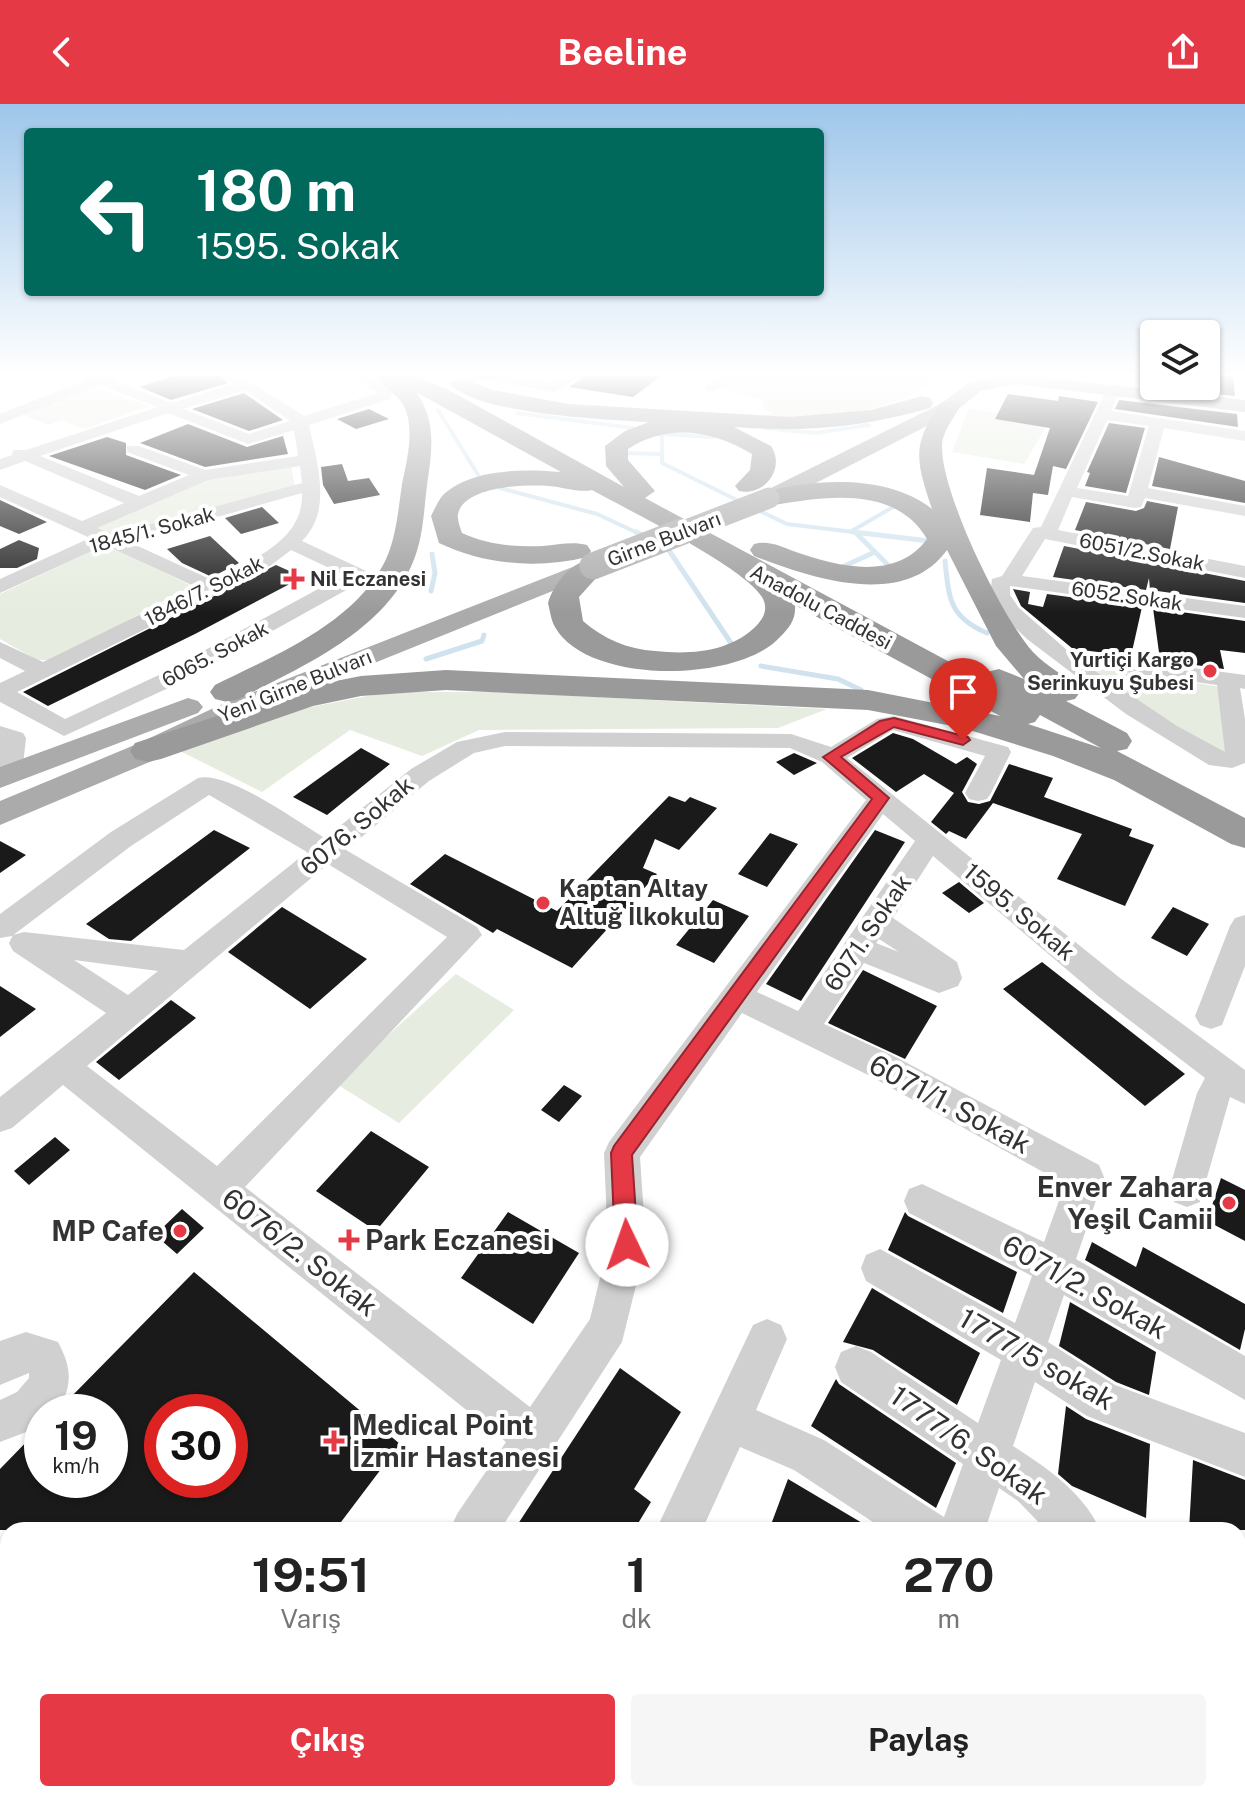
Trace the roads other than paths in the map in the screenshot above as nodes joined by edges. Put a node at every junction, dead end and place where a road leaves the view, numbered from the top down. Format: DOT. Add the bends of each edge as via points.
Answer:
graph roads {
  1 [pos="26,455"];
  2 [pos="150,455"];
  3 [pos="211,455"];
  4 [pos="307,455"];
  5 [pos="418,455"];
  6 [pos="558,455"];
  7 [pos="565,455"];
  8 [pos="614,455"];
  9 [pos="764,455"];
  10 [pos="828,455"];
  11 [pos="930,455"];
  12 [pos="1082,455"];
  13 [pos="1148,455"];
  14 [pos="308,460"];
  15 [pos="0,465"];
  16 [pos="183,467"];
  17 [pos="204,475"];
  18 [pos="310,486"];
  19 [pos="0,490"];
  20 [pos="1066,491"];
  21 [pos="1138,491"];
  22 [pos="758,492"];
  23 [pos="634,494"];
  24 [pos="140,503"];
  25 [pos="1245,511"];
  26 [pos="83,527"];
  27 [pos="1043,532"];
  28 [pos="103,539"];
  29 [pos="289,542"];
  30 [pos="764,550"];
  31 [pos="731,557"];
  32 [pos="585,559"];
  33 [pos="1245,572"];
  34 [pos="1009,580"];
  35 [pos="0,587"];
  36 [pos="214,588"];
  37 [pos="1245,612"];
  38 [pos="0,649"];
  39 [pos="1062,657"];
  40 [pos="43,671"];
  41 [pos="1236,681"];
  42 [pos="0,692"];
  43 [pos="227,692"];
  44 [pos="64,729"];
  45 [pos="1,733"];
  46 [pos="135,741"];
  47 [pos="791,741"];
  48 [pos="831,757"];
  49 [pos="1144,769"];
  50 [pos="5,776"];
  51 [pos="978,793"];
  52 [pos="881,798"];
  53 [pos="1245,811"];
  54 [pos="0,814"];
  55 [pos="1245,835"];
  56 [pos="931,838"];
  57 [pos="326,853"];
  58 [pos="876,921"];
  59 [pos="1245,926"];
  60 [pos="9,934"];
  61 [pos="857,948"];
  62 [pos="191,963"];
  63 [pos="735,996"];
  64 [pos="131,1013"];
  65 [pos="1211,1016"];
  66 [pos="804,1028"];
  67 [pos="64,1067"];
  68 [pos="1235,1081"];
  69 [pos="0,1117"];
  70 [pos="219,1189"];
  71 [pos="1187,1190"];
  72 [pos="922,1201"];
  73 [pos="880,1268"];
  74 [pos="1054,1268"];
  75 [pos="767,1339"];
  76 [pos="1025,1351"];
  77 [pos="4,1355"];
  78 [pos="856,1367"];
  79 [pos="1245,1379"];
  80 [pos="0,1421"];
  81 [pos="731,1421"];
  82 [pos="535,1438"];
  83 [pos="989,1454"];
  84 [pos="1245,1455"];
  85 [pos="478,1522"];
  86 [pos="683,1522"];
  87 [pos="914,1522"];
  88 [pos="965,1522"];
  89 [pos="1069,1522"];
  1 -- 15 [label="street"];
  1 -- 24 [label="street"];
  2 -- 16 [label="street"];
  3 -- 16 [label="street"];
  4 -- 14 [label="street, 1846/7. Sokak"];
  5 -- 43 [label="highway" via="398,565 372,600 313,648"];
  6 -- 23 [label="highway, Anadolu Caddesi"];
  7 -- 23 [label="highway, Anadolu Caddesi"];
  8 -- 23 [label="highway"];
  9 -- 22 [label="highway"];
  10 -- 22 [label="main road, Girne Bulvarı"];
  11 -- 49 [label="highway" via="953,528 1006,639 1023,662"];
  12 -- 20 [label="street"];
  13 -- 21 [label="street"];
  14 -- 17 [label="street"];
  14 -- 18 [label="street, 1846/7. Sokak"];
  16 -- 17 [label="street"];
  17 -- 24 [label="street"];
  18 -- 28 [label="street, 1845/1. Sokak"];
  18 -- 29 [label="street, 1846/7. Sokak" via="309,520"];
  19 -- 26 [label="street"];
  20 -- 21 [label="street" via="1135,503"];
  20 -- 27 [label="street"];
  21 -- 25 [label="street"];
  22 -- 30 [label="highway" via="838,489 877,494 920,512 936,526 941,539 925,561 866,576 813,569"];
  22 -- 32 [label="main road, Girne Bulvarı, bridge"];
  23 -- 30 [label="highway, Anadolu Caddesi"];
  23 -- 31 [label="highway, Anadolu Caddesi"];
  23 -- 32 [label="highway" via="563,478 522,477 478,487 444,511 442,523 449,537 485,552"];
  24 -- 26 [label="street"];
  26 -- 28 [label="street"];
  27 -- 33 [label="street, 6051/2.Sokak"];
  27 -- 34 [label="street"];
  28 -- 35 [label="street, 1845/1. Sokak"];
  28 -- 36 [label="street"];
  29 -- 36 [label="street, 1846/7. Sokak"];
  29 -- 44 [label="street, 6065. Sokak" via="359,575 169,679"];
  30 -- 49 [label="highway, Anadolu Caddesi"];
  31 -- 32 [label="highway" via="772,589 779,598 780,617 769,636 748,650 686,664 627,658 579,636 564,616 563,601"];
  31 -- 49 [label="highway, Anadolu Caddesi"];
  32 -- 43 [label="main road, Yeni Girne Bulvarı"];
  32 -- 46 [label="main road, Yeni Girne Bulvarı" via="228,712"];
  34 -- 37 [label="street, 6052.Sokak"];
  34 -- 39 [label="street" via="999,583 1000,596"];
  36 -- 40 [label="street, 1846/7. Sokak"];
  38 -- 40 [label="street"];
  39 -- 41 [label="street"];
  39 -- 41 [label="street" via="1225,761 1238,756"];
  40 -- 42 [label="street, 1846/7. Sokak"];
  42 -- 44 [label="street"];
  43 -- 46 [label="main road, Yeni Girne Bulvarı"];
  44 -- 46 [label="street"];
  45 -- 50 [label="street" via="14,738"];
  46 -- 49 [label="highway" via="361,686 446,680 868,700 1004,727"];
  46 -- 50 [label="main road, Yeni Girne Bulvarı"];
  46 -- 54 [label="main road, Yeni Girne Bulvarı"];
  47 -- 48 [label="street, 1595. Sokak"];
  47 -- 57 [label="street, 6076. Sokak" via="505,739 466,747 420,775"];
  48 -- 51 [label="street" via="885,724 904,723 999,752"];
  48 -- 52 [label="street, 1595. Sokak"];
  49 -- 53 [label="highway, Anadolu Caddesi"];
  49 -- 55 [label="highway, Anadolu Caddesi"];
  52 -- 56 [label="street, 1595. Sokak"];
  52 -- 63 [label="street"];
  56 -- 58 [label="street, 6071. Sokak"];
  56 -- 68 [label="street, 1595. Sokak" via="1109,987"];
  57 -- 60 [label="street" via="207,784 121,839"];
  57 -- 62 [label="street, 6076. Sokak"];
  57 -- 70 [label="street" via="467,935"];
  58 -- 61 [label="street, 6071. Sokak"];
  58 -- 61 [label="street" via="946,970 947,978 939,981"];
  59 -- 65 [label="street"];
  60 -- 62 [label="street"];
  60 -- 64 [label="street"];
  61 -- 66 [label="street, 6071. Sokak"];
  62 -- 64 [label="street, 6076. Sokak"];
  63 -- 66 [label="street, 6071/1. Sokak"];
  63 -- 82 [label="street" via="622,1153 627,1245 608,1328"];
  64 -- 67 [label="street, 6076. Sokak"];
  66 -- 74 [label="street, 6071/1. Sokak" via="1086,1177"];
  67 -- 69 [label="street, 6076. Sokak"];
  67 -- 70 [label="street, 6076/2. Sokak"];
  68 -- 71 [label="street" via="1214,1093"];
  70 -- 82 [label="street, 6076/2. Sokak"];
  72 -- 74 [label="street, 6071/2. Sokak"];
  73 -- 76 [label="street, 1777/5 sokak"];
  74 -- 76 [label="street, 6071/1. Sokak"];
  74 -- 79 [label="street, 6071/2. Sokak"];
  75 -- 81 [label="street"];
  76 -- 83 [label="street, 6071/1. Sokak"];
  76 -- 84 [label="street, 1777/5 sokak" via="1102,1401"];
  77 -- 80 [label="street" via="35,1352 44,1356 51,1373 43,1396 24,1415"];
  78 -- 83 [label="street, 1777/6. Sokak"];
  81 -- 86 [label="street"];
  81 -- 87 [label="street" via="809,1455"];
  82 -- 85 [label="street"];
  83 -- 88 [label="street, 6071/1. Sokak"];
  83 -- 89 [label="street, 1777/6. Sokak" via="1034,1485"];
}
